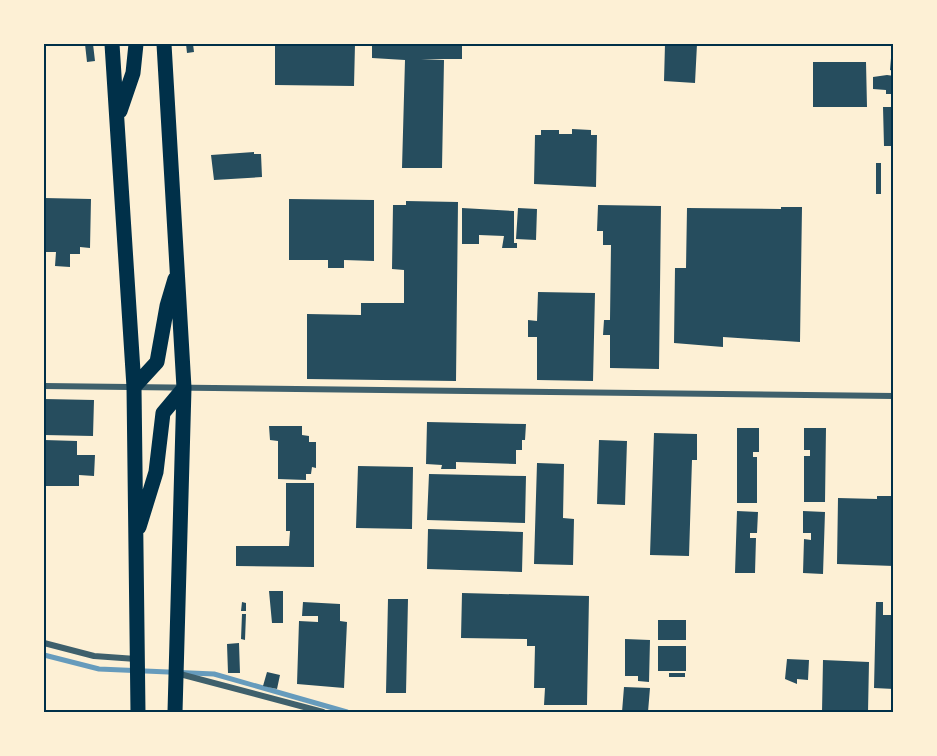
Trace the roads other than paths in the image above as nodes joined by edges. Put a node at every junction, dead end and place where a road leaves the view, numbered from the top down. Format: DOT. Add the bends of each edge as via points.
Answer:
graph roads {
  1 [pos="112,44"];
  2 [pos="136,44"];
  3 [pos="164,44"];
  4 [pos="117,119"];
  5 [pos="178,269"];
  6 [pos="44,386"];
  7 [pos="134,387"];
  8 [pos="184,388"];
  9 [pos="894,396"];
  10 [pos="135,540"];
  11 [pos="44,644"];
  12 [pos="136,659"];
  13 [pos="176,673"];
  14 [pos="138,712"];
  15 [pos="176,712"];
  16 [pos="323,712"];
  1 -- 4 [label="main road"];
  2 -- 4 [label="main road" via="133,73"];
  3 -- 5 [label="main road"];
  4 -- 7 [label="main road"];
  5 -- 7 [label="main road" via="157,362"];
  5 -- 8 [label="main road"];
  6 -- 7 [label="street"];
  7 -- 8 [label="street"];
  7 -- 10 [label="main road"];
  8 -- 9 [label="street"];
  8 -- 10 [label="main road" via="163,413 153,486"];
  8 -- 13 [label="main road"];
  10 -- 12 [label="main road"];
  11 -- 12 [label="street" via="93,656"];
  12 -- 14 [label="main road"];
  13 -- 15 [label="main road"];
  13 -- 16 [label="street"];
}
